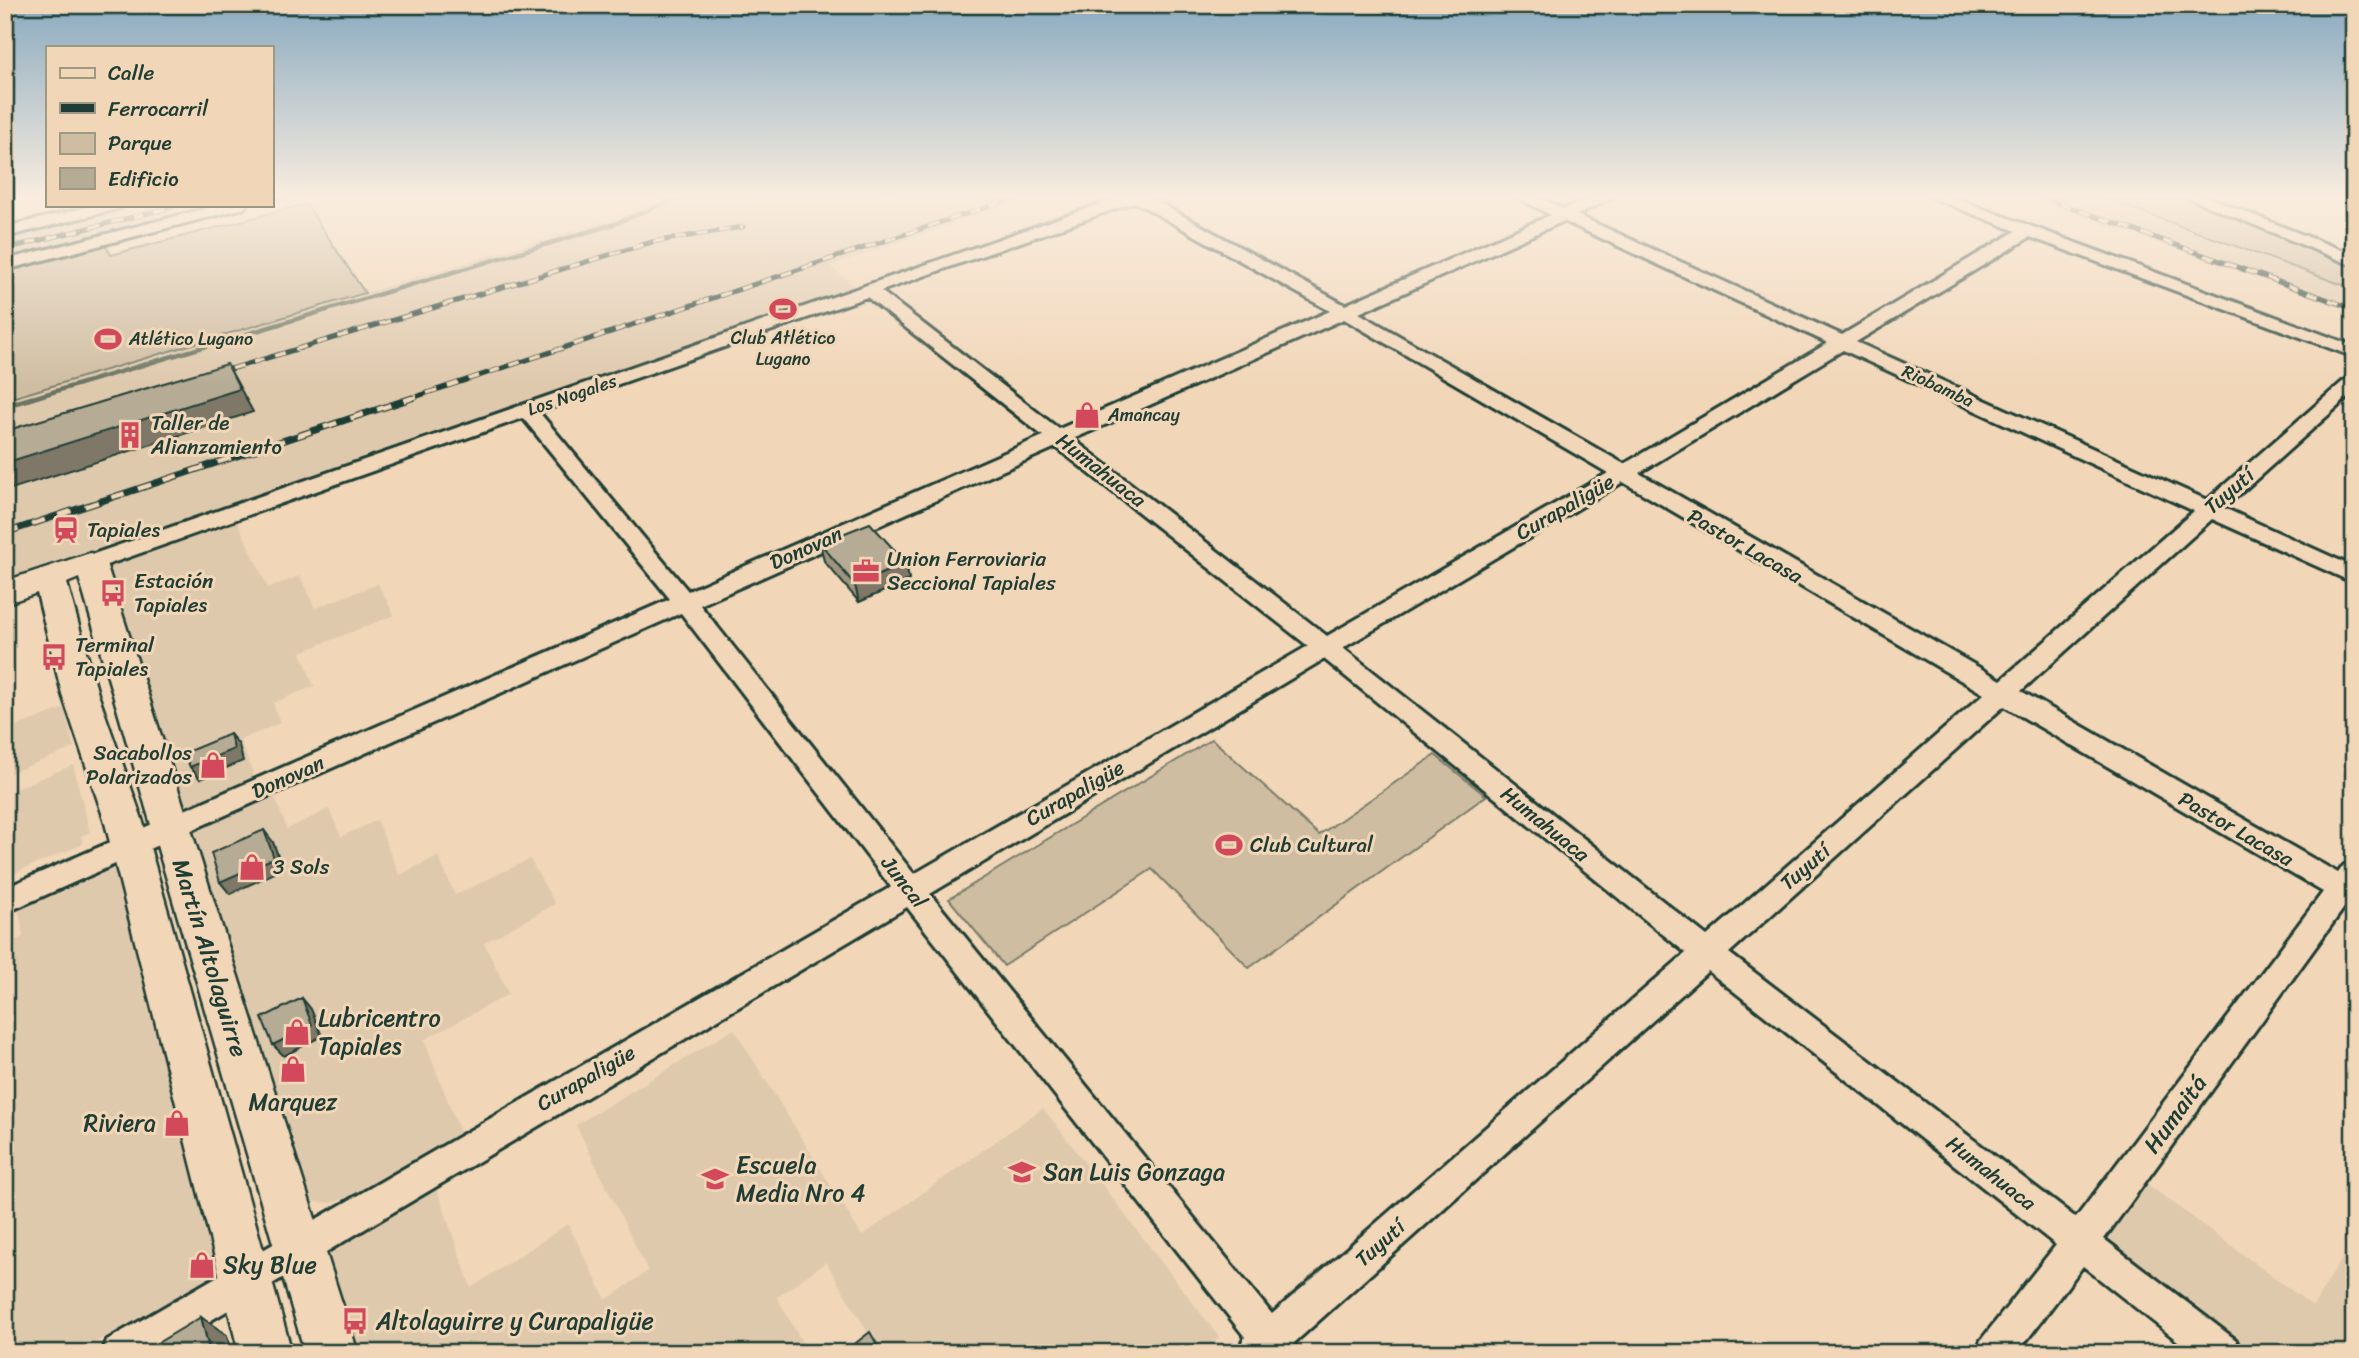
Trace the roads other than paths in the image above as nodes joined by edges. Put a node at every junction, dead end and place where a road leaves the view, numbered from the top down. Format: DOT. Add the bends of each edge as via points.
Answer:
graph roads {
  1 [pos="27,259"];
  2 [pos="957,259"];
  3 [pos="1250,259"];
  4 [pos="1462,259"];
  5 [pos="1662,259"];
  6 [pos="1980,259"];
  7 [pos="2107,259"];
  8 [pos="5,265"];
  9 [pos="870,290"];
  10 [pos="1343,312"];
  11 [pos="1841,342"];
  12 [pos="2354,352"];
  13 [pos="2354,382"];
  14 [pos="528,411"];
  15 [pos="1058,436"];
  16 [pos="1622,474"];
  17 [pos="2208,510"];
  18 [pos="90,563"];
  19 [pos="2354,576"];
  20 [pos="49,577"];
  21 [pos="5,593"];
  22 [pos="685,602"];
  23 [pos="1325,647"];
  24 [pos="2002,694"];
  25 [pos="170,829"];
  26 [pos="130,847"];
  27 [pos="2350,886"];
  28 [pos="910,890"];
  29 [pos="5,901"];
  30 [pos="1707,953"];
  31 [pos="2080,1242"];
  32 [pos="299,1245"];
  33 [pos="244,1279"];
  34 [pos="1269,1348"];
  35 [pos="120,1353"];
  36 [pos="266,1353"];
  37 [pos="332,1353"];
  38 [pos="1994,1353"];
  39 [pos="2223,1353"];
  1 -- 8 [label="street"];
  2 -- 9 [label="street, Los Nogales"];
  3 -- 10 [label="street, Pastor Lacasa"];
  4 -- 10 [label="street, Donovan"];
  5 -- 11 [label="street, Riobamba"];
  6 -- 11 [label="street, Curapaligüe"];
  7 -- 12 [label="street"];
  9 -- 14 [label="street, Los Nogales"];
  9 -- 15 [label="street, Humahuaca"];
  10 -- 15 [label="street, Donovan"];
  10 -- 16 [label="street, Pastor Lacasa"];
  11 -- 16 [label="street, Curapaligüe"];
  11 -- 17 [label="street, Riobamba"];
  13 -- 17 [label="street, Tuyutí"];
  14 -- 18 [label="street, Los Nogales"];
  14 -- 22 [label="street, Juncal"];
  15 -- 22 [label="street, Donovan"];
  15 -- 23 [label="street, Humahuaca"];
  16 -- 23 [label="street, Curapaligüe"];
  16 -- 24 [label="street, Pastor Lacasa"];
  17 -- 19 [label="street, Riobamba"];
  17 -- 24 [label="street, Tuyutí"];
  18 -- 20 [label="street, Los Nogales"];
  18 -- 25 [label="street, Martín Altolaguirre"];
  20 -- 21 [label="street, Los Nogales"];
  20 -- 26 [label="street, Martín Altolaguirre" via="80,694"];
  22 -- 25 [label="street, Donovan"];
  22 -- 28 [label="street, Juncal"];
  23 -- 28 [label="street, Curapaligüe"];
  23 -- 30 [label="street, Humahuaca"];
  24 -- 27 [label="street, Pastor Lacasa"];
  24 -- 30 [label="street, Tuyutí"];
  25 -- 26 [label="street, Donovan"];
  25 -- 32 [label="street, Martín Altolaguirre"];
  26 -- 29 [label="street, Donovan"];
  26 -- 33 [label="street, Martín Altolaguirre"];
  27 -- 31 [label="street, Humaitá"];
  28 -- 32 [label="street, Curapaligüe"];
  28 -- 34 [label="street, Juncal"];
  30 -- 31 [label="street, Humahuaca"];
  30 -- 34 [label="street, Tuyutí"];
  31 -- 38 [label="street, Humaitá"];
  31 -- 39 [label="street, Humahuaca"];
  32 -- 33 [label="street, Curapaligüe"];
  32 -- 37 [label="street, Martín Altolaguirre"];
  33 -- 35 [label="street, Curapaligüe"];
  33 -- 36 [label="street, Martín Altolaguirre"];
}
